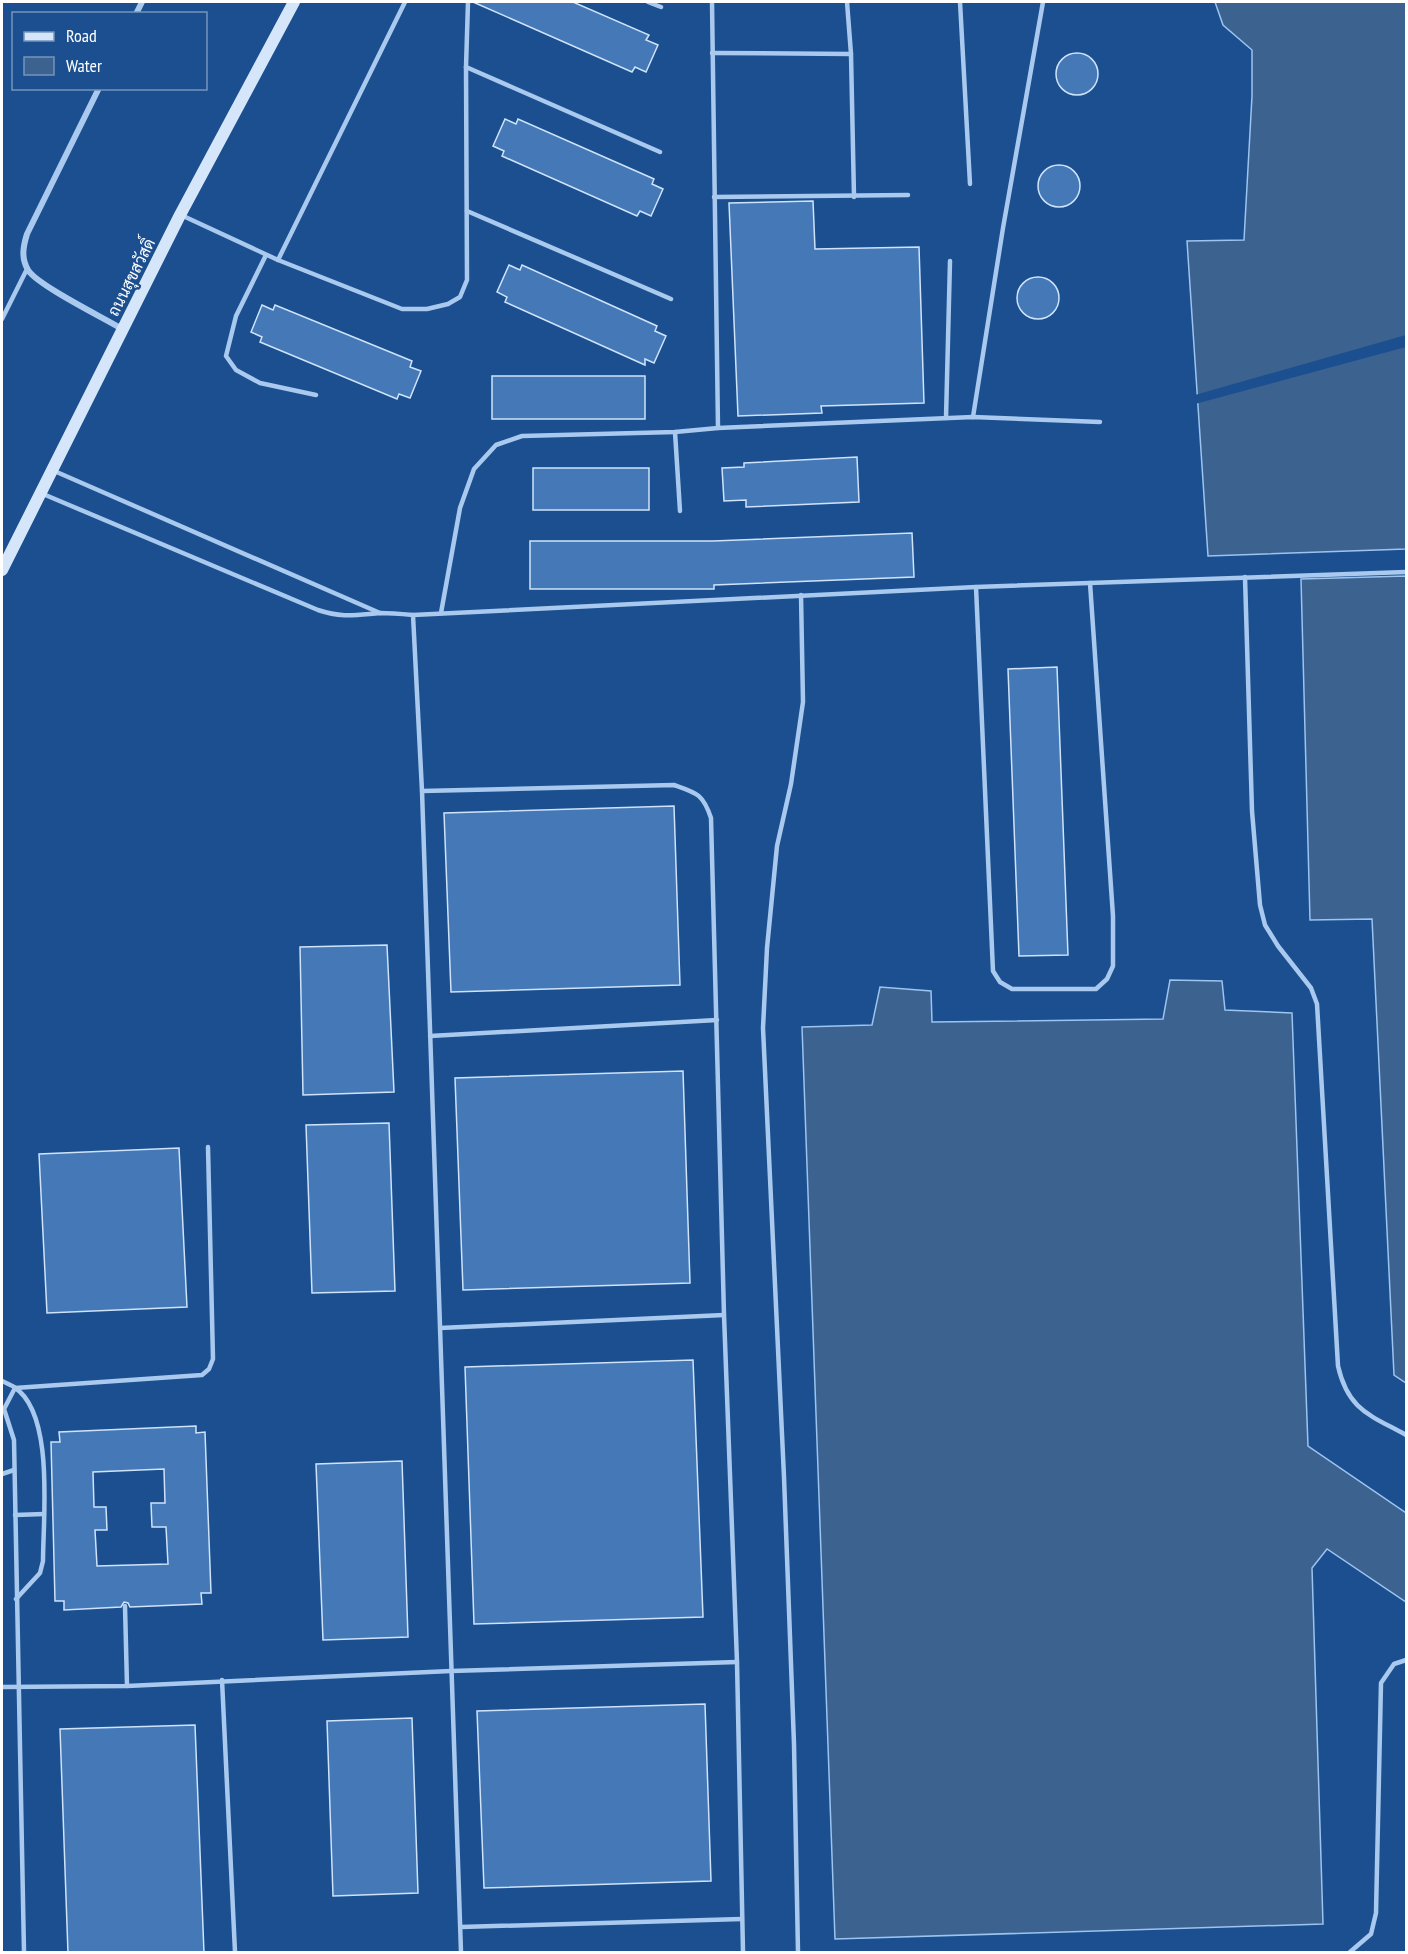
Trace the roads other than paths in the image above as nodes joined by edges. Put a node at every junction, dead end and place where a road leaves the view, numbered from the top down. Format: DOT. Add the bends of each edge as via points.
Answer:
graph roads {
  1 [pos="294,2"];
  2 [pos="405,2"];
  3 [pos="468,2"];
  4 [pos="648,2"];
  5 [pos="711,2"];
  6 [pos="847,2"];
  7 [pos="960,2"];
  8 [pos="1043,2"];
  9 [pos="662,7"];
  10 [pos="712,53"];
  11 [pos="851,54"];
  12 [pos="466,67"];
  13 [pos="98,90"];
  14 [pos="660,152"];
  15 [pos="970,184"];
  16 [pos="908,195"];
  17 [pos="714,196"];
  18 [pos="854,196"];
  19 [pos="467,211"];
  20 [pos="180,215"];
  21 [pos="266,255"];
  22 [pos="278,260"];
  23 [pos="951,261"];
  24 [pos="27,269"];
  25 [pos="671,299"];
  26 [pos="2,319"];
  27 [pos="123,330"];
  28 [pos="316,395"];
  29 [pos="974,417"];
  30 [pos="946,418"];
  31 [pos="1100,422"];
  32 [pos="718,428"];
  33 [pos="675,432"];
  34 [pos="52,470"];
  35 [pos="41,493"];
  36 [pos="680,511"];
  37 [pos="2,570"];
  38 [pos="1407,572"];
  39 [pos="1245,577"];
  40 [pos="1090,583"];
  41 [pos="976,587"];
  42 [pos="801,595"];
  43 [pos="380,613"];
  44 [pos="441,614"];
  45 [pos="413,615"];
  46 [pos="422,791"];
  47 [pos="717,1020"];
  48 [pos="430,1036"];
  49 [pos="208,1147"];
  50 [pos="724,1315"];
  51 [pos="440,1328"];
  52 [pos="2,1381"];
  53 [pos="15,1388"];
  54 [pos="3,1408"];
  55 [pos="1407,1435"];
  56 [pos="14,1470"];
  57 [pos="2,1474"];
  58 [pos="44,1514"];
  59 [pos="15,1515"];
  60 [pos="16,1599"];
  61 [pos="125,1606"];
  62 [pos="1407,1660"];
  63 [pos="737,1662"];
  64 [pos="451,1671"];
  65 [pos="222,1680"];
  66 [pos="127,1686"];
  67 [pos="2,1687"];
  68 [pos="17,1687"];
  69 [pos="742,1919"];
  70 [pos="461,1927"];
  71 [pos="24,1953"];
  72 [pos="235,1953"];
  73 [pos="461,1953"];
  74 [pos="743,1953"];
  75 [pos="798,1953"];
  76 [pos="1350,1953"];
  1 -- 20 [label="main road, ถนนสุขสวัสดิ์"];
  2 -- 22 [label="lane"];
  3 -- 12 [label="lane"];
  4 -- 9 [label="lane"];
  5 -- 10 [label="lane"];
  6 -- 11 [label="lane"];
  7 -- 15 [label="lane"];
  8 -- 29 [label="lane"];
  10 -- 11 [label="lane"];
  10 -- 17 [label="lane"];
  11 -- 18 [label="lane"];
  12 -- 14 [label="lane"];
  12 -- 19 [label="lane"];
  13 -- 24 [label="street" via="27,234 23,249"];
  16 -- 18 [label="lane"];
  17 -- 18 [label="lane"];
  17 -- 32 [label="lane"];
  19 -- 22 [label="lane" via="467,280 460,297 448,304 402,309"];
  19 -- 25 [label="lane"];
  20 -- 21 [label="lane"];
  20 -- 27 [label="main road, ถนนสุขสวัสดิ์"];
  21 -- 22 [label="lane"];
  21 -- 28 [label="lane" via="236,316 226,356 236,370 260,383"];
  23 -- 30 [label="lane"];
  24 -- 26 [label="lane"];
  24 -- 27 [label="street"];
  27 -- 34 [label="main road, ถนนสุขสวัสดิ์"];
  29 -- 30 [label="lane"];
  29 -- 31 [label="lane"];
  30 -- 32 [label="lane"];
  32 -- 33 [label="lane"];
  33 -- 36 [label="lane"];
  33 -- 44 [label="lane" via="522,436 496,445 474,469 460,508"];
  34 -- 35 [label="main road, ถนนสุขสวัสดิ์"];
  34 -- 43 [label="lane"];
  35 -- 37 [label="main road, ถนนสุขสวัสดิ์"];
  35 -- 43 [label="lane" via="318,610 352,617"];
  38 -- 39 [label="lane"];
  39 -- 40 [label="lane"];
  39 -- 55 [label="lane" via="1252,811 1260,905 1265,925 1307,982 1317,1004 1338,1366 1342,1384 1358,1407"];
  40 -- 41 [label="lane"];
  40 -- 41 [label="lane" via="1113,916 1113,966 1096,989 1012,989 1000,982 993,971"];
  41 -- 42 [label="lane"];
  42 -- 44 [label="lane"];
  42 -- 75 [label="lane" via="802,702 777,846 763,1029 785,1500"];
  43 -- 45 [label="lane"];
  44 -- 45 [label="lane"];
  45 -- 46 [label="lane"];
  46 -- 47 [label="lane" via="674,785 696,792 706,801 711,818"];
  46 -- 48 [label="lane"];
  47 -- 48 [label="lane"];
  47 -- 50 [label="lane"];
  48 -- 51 [label="lane"];
  49 -- 53 [label="lane" via="213,1359 209,1369 202,1375"];
  50 -- 51 [label="lane"];
  50 -- 63 [label="lane"];
  51 -- 64 [label="lane"];
  52 -- 53 [label="lane"];
  53 -- 54 [label="lane"];
  53 -- 58 [label="lane" via="35,1418 45,1459"];
  54 -- 56 [label="lane" via="14,1440"];
  56 -- 57 [label="lane"];
  56 -- 59 [label="lane"];
  58 -- 59 [label="lane"];
  58 -- 60 [label="lane" via="40,1573"];
  59 -- 60 [label="lane"];
  60 -- 68 [label="lane"];
  61 -- 66 [label="lane"];
  62 -- 76 [label="lane" via="1394,1664 1380,1683 1376,1913 1371,1934"];
  63 -- 64 [label="lane"];
  63 -- 69 [label="lane"];
  64 -- 65 [label="lane"];
  64 -- 70 [label="lane"];
  65 -- 66 [label="lane"];
  65 -- 72 [label="lane"];
  66 -- 68 [label="lane"];
  67 -- 68 [label="lane"];
  68 -- 71 [label="lane"];
  69 -- 70 [label="lane"];
  69 -- 74 [label="lane"];
  70 -- 73 [label="lane"];
}
